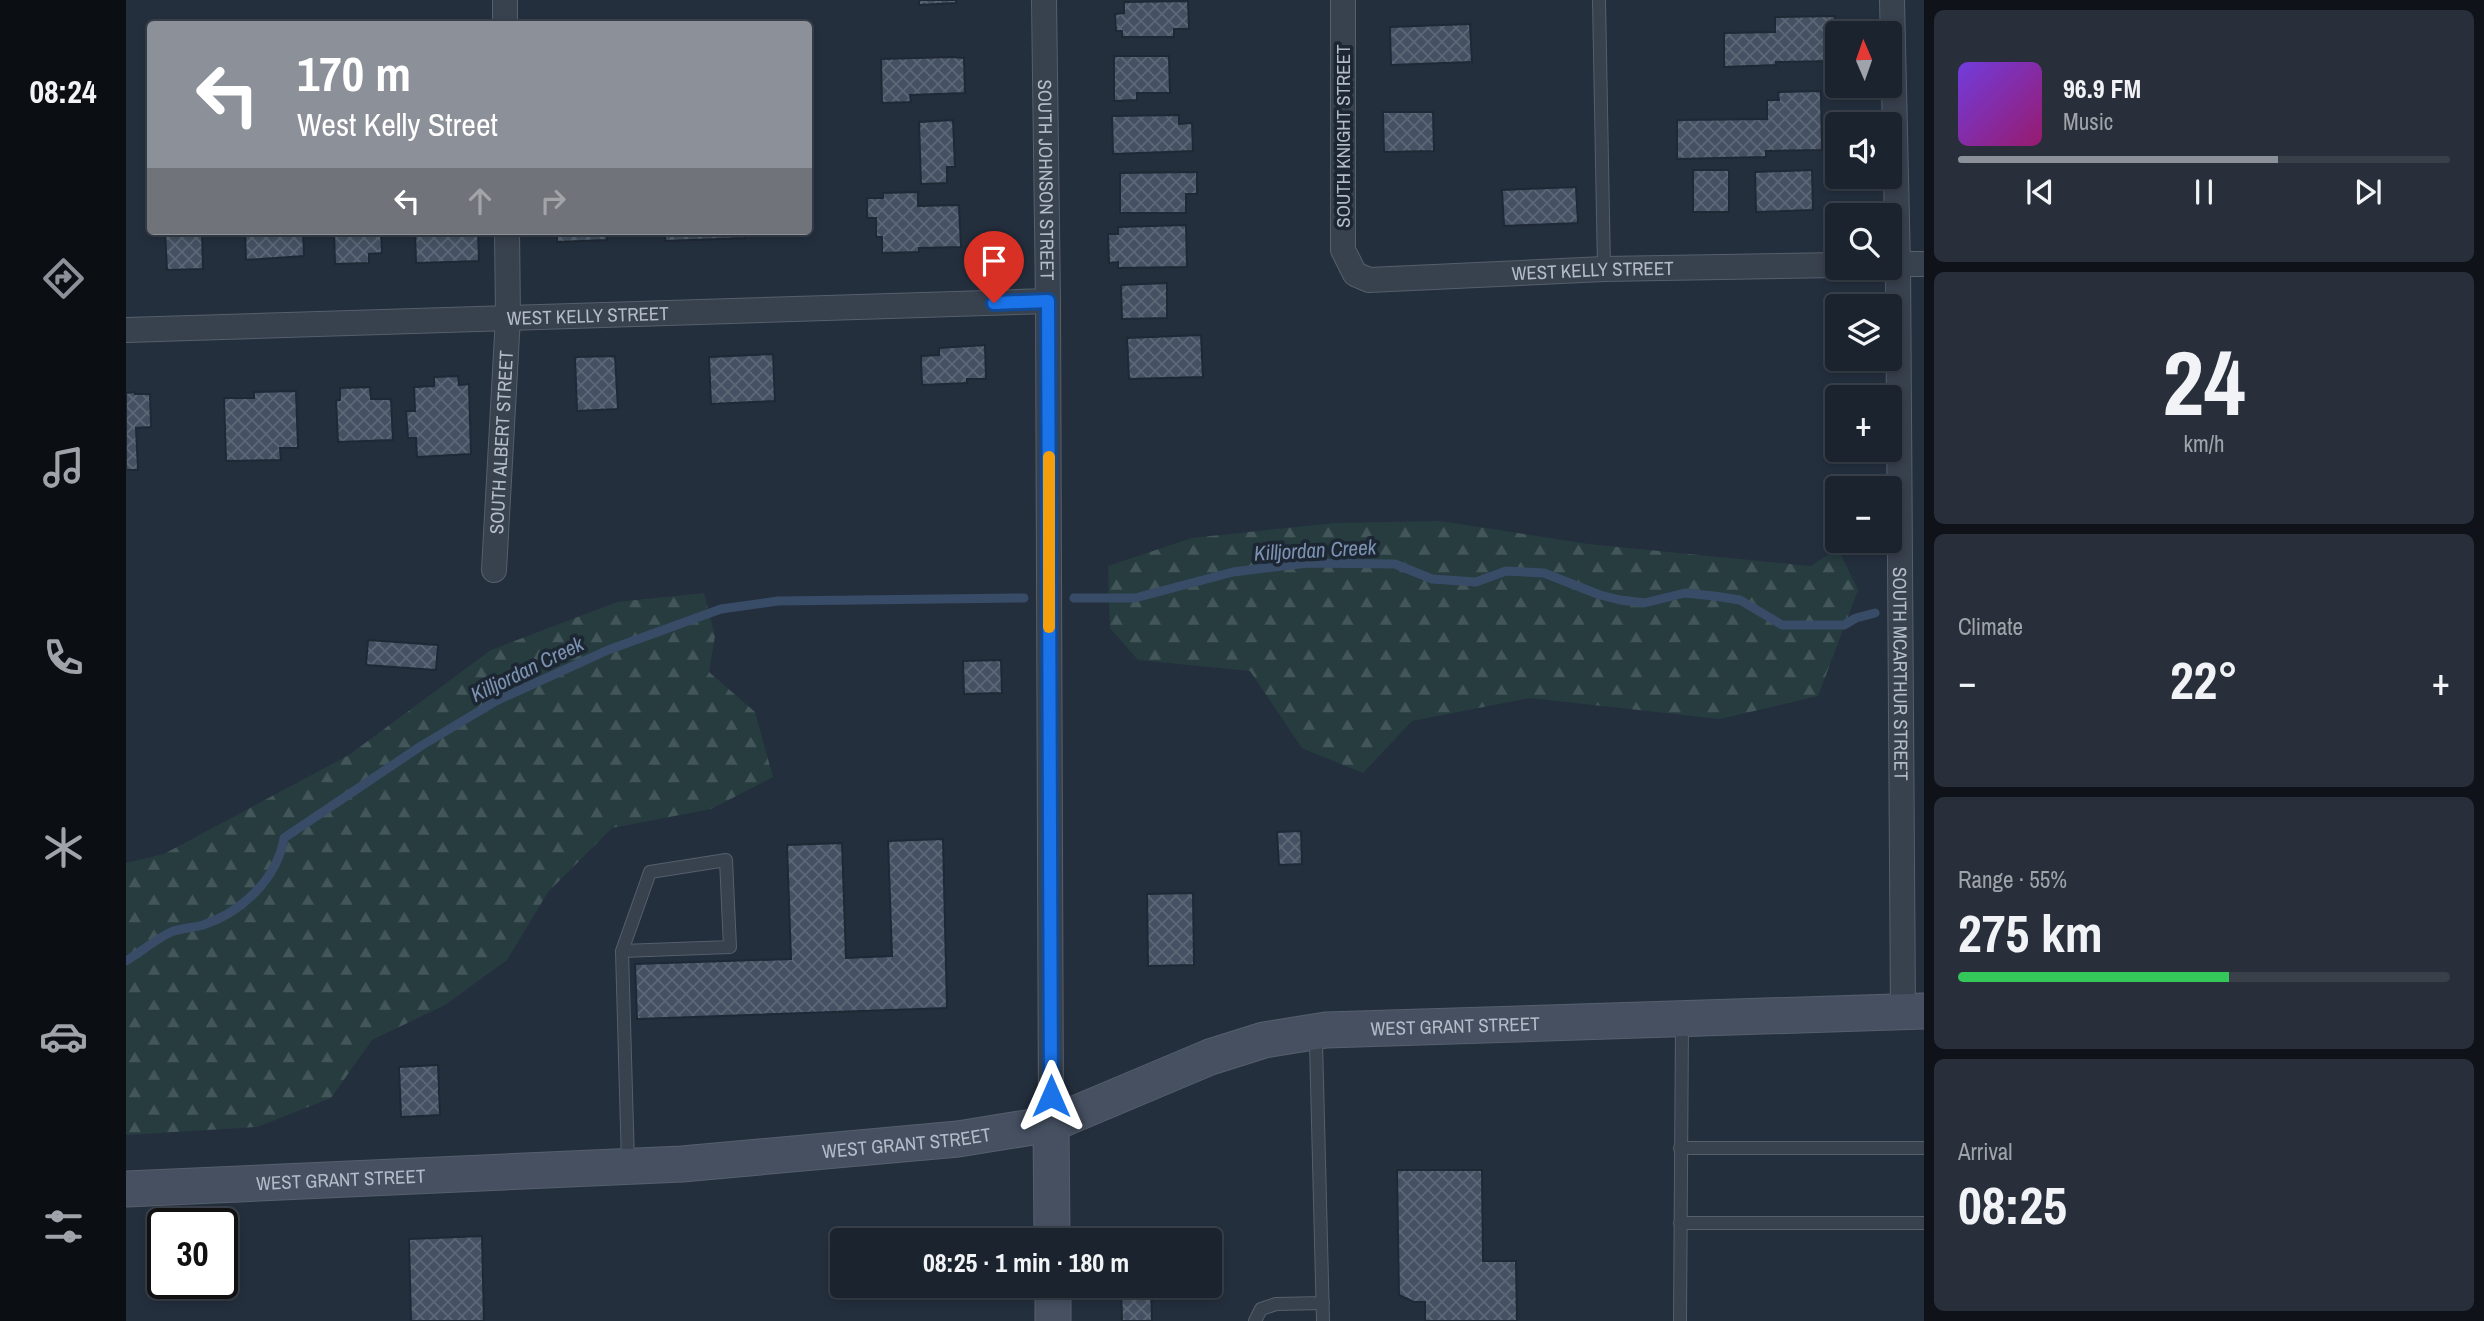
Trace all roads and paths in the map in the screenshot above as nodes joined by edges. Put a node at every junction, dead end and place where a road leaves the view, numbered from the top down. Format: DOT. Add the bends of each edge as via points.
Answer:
graph roads {
  1 [pos="505,0"];
  2 [pos="1044,0"];
  3 [pos="1343,0"];
  4 [pos="1599,0"];
  5 [pos="1892,0"];
  6 [pos="505,21"];
  7 [pos="1894,203"];
  8 [pos="507,235"];
  9 [pos="1902,264"];
  10 [pos="1924,264"];
  11 [pos="1825,265"];
  12 [pos="1604,269"];
  13 [pos="1352,271"];
  14 [pos="1894,280"];
  15 [pos="1048,301"];
  16 [pos="508,317"];
  17 [pos="126,330"];
  18 [pos="494,570"];
  19 [pos="622,951"];
  20 [pos="1913,1011"];
  21 [pos="1682,1018"];
  22 [pos="1311,1032"];
  23 [pos="1051,1124"];
  24 [pos="1680,1148"];
  25 [pos="1924,1148"];
  26 [pos="629,1167"];
  27 [pos="126,1188"];
  28 [pos="1680,1223"];
  29 [pos="1924,1223"];
  30 [pos="1052,1228"];
  31 [pos="1053,1298"];
  32 [pos="1323,1303"];
  33 [pos="1053,1321"];
  34 [pos="1255,1321"];
  35 [pos="1323,1321"];
  36 [pos="1680,1321"];
  1 -- 6 [label="street"];
  2 -- 15 [label="street, SOUTH JOHNSON STREET"];
  3 -- 13 [label="street, SOUTH KNIGHT STREET" via="1343,250"];
  4 -- 12 [label="lane"];
  5 -- 7 [label="street, SOUTH MCARTHUR STREET"];
  8 -- 16 [label="street, SOUTH ALBERT STREET"];
  9 -- 10 [label="street"];
  11 -- 12 [label="street, WEST KELLY STREET"];
  12 -- 13 [label="street, WEST KELLY STREET" via="1369,280"];
  14 -- 20 [label="street, SOUTH MCARTHUR STREET"];
  15 -- 16 [label="street, WEST KELLY STREET"];
  15 -- 23 [label="street, SOUTH JOHNSON STREET"];
  16 -- 17 [label="street, WEST KELLY STREET"];
  16 -- 18 [label="street, SOUTH ALBERT STREET"];
  19 -- 19 [label="lane" via="650,872 726,860 730,947"];
  19 -- 26 [label="lane"];
  20 -- 21 [label="main road, WEST GRANT STREET"];
  21 -- 22 [label="main road, WEST GRANT STREET"];
  21 -- 24 [label="lane"];
  22 -- 23 [label="main road, WEST GRANT STREET" via="1264,1040 1210,1058"];
  22 -- 32 [label="lane" via="1316,1042"];
  23 -- 26 [label="main road, WEST GRANT STREET" via="958,1139"];
  23 -- 30 [label="main road, SOUTH JOHNSON STREET"];
  24 -- 25 [label="lane"];
  24 -- 28 [label="lane"];
  26 -- 27 [label="main road, WEST GRANT STREET"];
  28 -- 29 [label="lane"];
  28 -- 36 [label="lane"];
  31 -- 33 [label="main road"];
  32 -- 34 [label="lane" via="1276,1304 1261,1309"];
  32 -- 35 [label="lane"];
}
